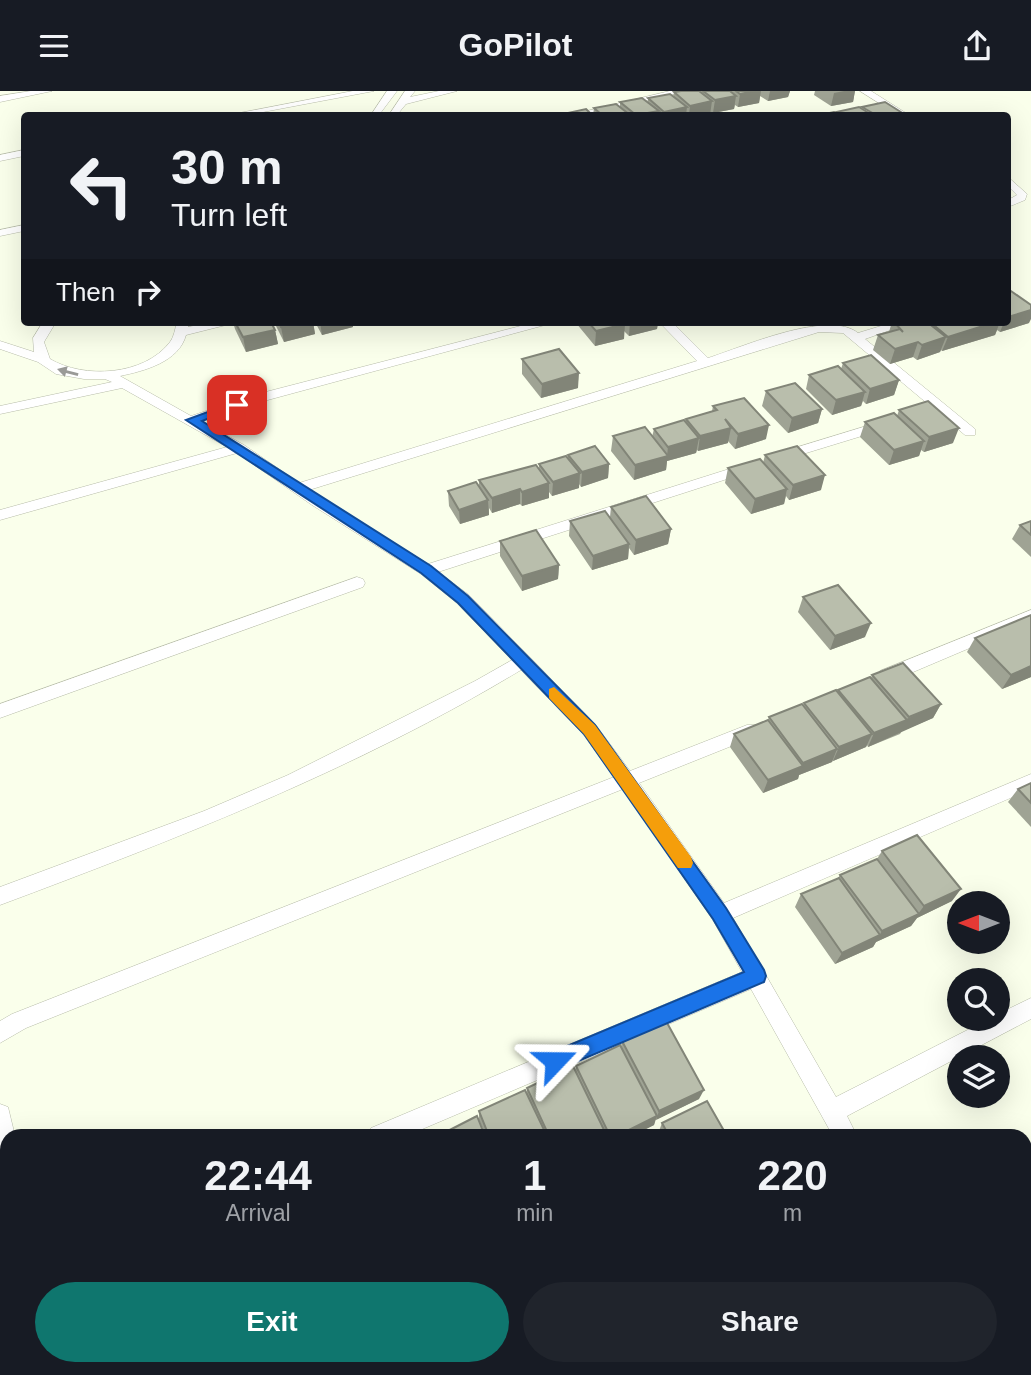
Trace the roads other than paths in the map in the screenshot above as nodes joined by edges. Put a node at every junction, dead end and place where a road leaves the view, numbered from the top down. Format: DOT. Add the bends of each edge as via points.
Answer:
graph roads {
  1 [pos="369,91"];
  2 [pos="392,91"];
  3 [pos="452,91"];
  4 [pos="682,91"];
  5 [pos="865,91"];
  6 [pos="40,92"];
  7 [pos="408,96"];
  8 [pos="0,99"];
  9 [pos="891,107"];
  10 [pos="879,110"];
  11 [pos="251,112"];
  12 [pos="377,112"];
  13 [pos="395,112"];
  14 [pos="588,112"];
  15 [pos="899,112"];
  16 [pos="21,154"];
  17 [pos="0,158"];
  18 [pos="1011,182"];
  19 [pos="1011,203"];
  20 [pos="21,229"];
  21 [pos="0,233"];
  22 [pos="47,326"];
  23 [pos="535,326"];
  24 [pos="669,326"];
  25 [pos="894,326"];
  26 [pos="182,327"];
  27 [pos="856,338"];
  28 [pos="0,345"];
  29 [pos="42,359"];
  30 [pos="707,365"];
  31 [pos="116,380"];
  32 [pos="0,410"];
  33 [pos="900,419"];
  34 [pos="192,420"];
  35 [pos="970,432"];
  36 [pos="239,448"];
  37 [pos="298,488"];
  38 [pos="0,515"];
  39 [pos="426,570"];
  40 [pos="357,583"];
  41 [pos="1031,616"];
  42 [pos="523,661"];
  43 [pos="867,683"];
  44 [pos="0,711"];
  45 [pos="767,725"];
  46 [pos="1031,781"];
  47 [pos="628,782"];
  48 [pos="0,896"];
  49 [pos="720,914"];
  50 [pos="757,976"];
  51 [pos="1031,1008"];
  52 [pos="0,1033"];
  53 [pos="846,1128"];
  54 [pos="396,1129"];
  1 -- 11 [label="lane"];
  2 -- 12 [label="lane"];
  3 -- 7 [label="lane"];
  4 -- 14 [label="lane"];
  5 -- 9 [label="lane"];
  6 -- 8 [label="lane"];
  7 -- 13 [label="lane"];
  9 -- 10 [label="lane"];
  9 -- 15 [label="lane"];
  16 -- 17 [label="lane"];
  18 -- 19 [label="lane" via="1022,194"];
  20 -- 21 [label="lane"];
  22 -- 29 [label="lane" via="37,348"];
  23 -- 34 [label="lane"];
  24 -- 30 [label="lane"];
  25 -- 27 [label="lane"];
  26 -- 31 [label="lane" via="171,349"];
  27 -- 30 [label="lane" via="846,330 818,328"];
  27 -- 35 [label="lane" via="932,409"];
  28 -- 29 [label="lane"];
  31 -- 29 [label="lane, one-way" via="68,373"];
  30 -- 37 [label="lane"];
  31 -- 32 [label="lane"];
  31 -- 34 [label="lane"];
  33 -- 39 [label="lane"];
  34 -- 36 [label="lane"];
  36 -- 37 [label="lane"];
  36 -- 38 [label="lane"];
  37 -- 39 [label="lane"];
  39 -- 42 [label="lane" via="463,599"];
  40 -- 44 [label="lane"];
  41 -- 43 [label="lane"];
  42 -- 47 [label="lane" via="589,729"];
  42 -- 48 [label="lane" via="481,686 211,817"];
  45 -- 47 [label="lane"];
  46 -- 49 [label="lane"];
  47 -- 49 [label="lane"];
  47 -- 52 [label="lane" via="19,1021"];
  49 -- 50 [label="lane"];
  50 -- 53 [label="lane"];
  50 -- 54 [label="lane"];
  51 -- 53 [label="lane"];
}
